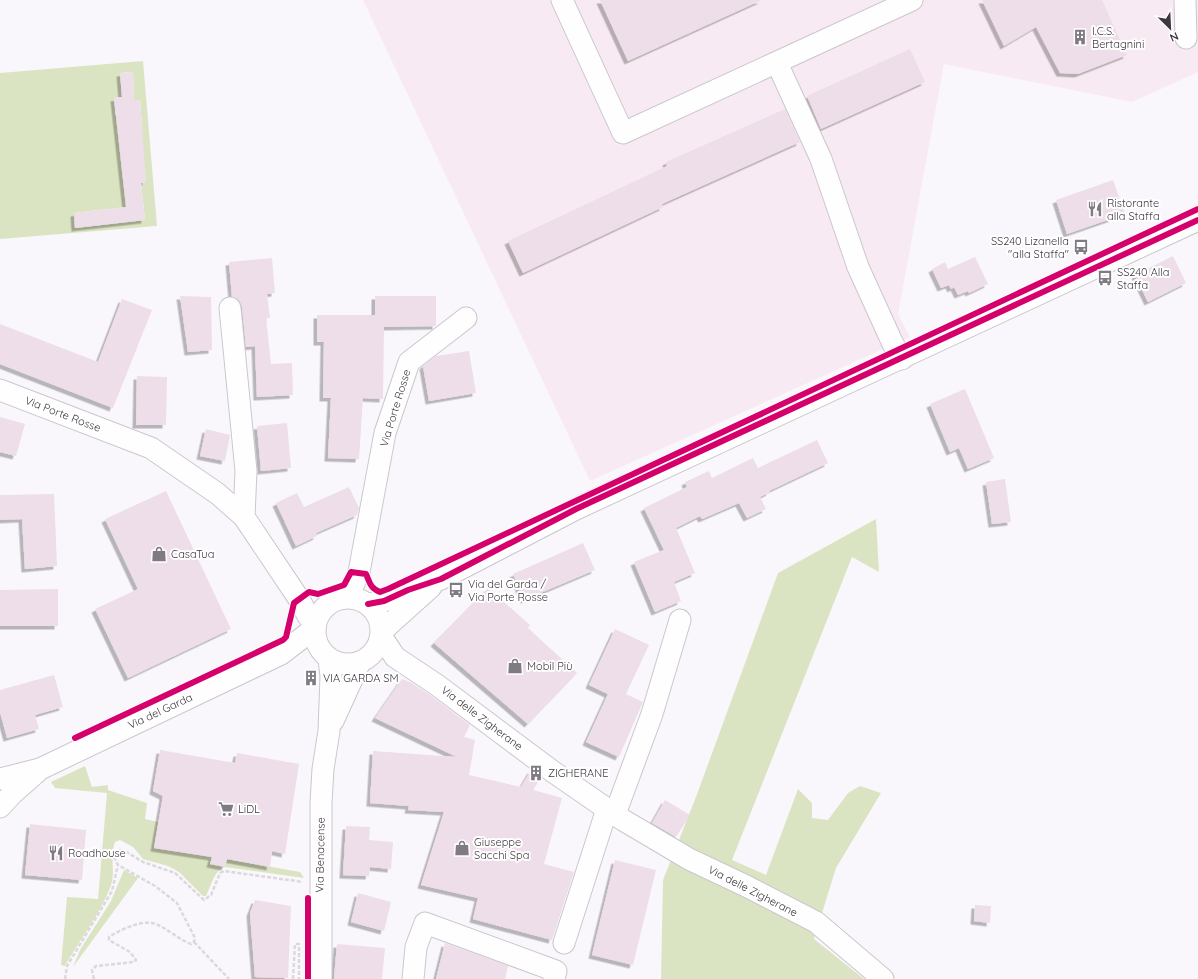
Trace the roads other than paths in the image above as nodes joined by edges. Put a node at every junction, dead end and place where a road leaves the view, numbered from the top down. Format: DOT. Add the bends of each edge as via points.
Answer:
graph roads {
  1 [pos="562,0"];
  2 [pos="912,0"];
  3 [pos="1185,0"];
  4 [pos="1186,38"];
  5 [pos="777,64"];
  6 [pos="1198,220"];
  7 [pos="230,308"];
  8 [pos="466,318"];
  9 [pos="902,359"];
  10 [pos="0,390"];
  11 [pos="244,517"];
  12 [pos="359,572"];
  13 [pos="441,579"];
  14 [pos="344,598"];
  15 [pos="366,603"];
  16 [pos="318,620"];
  17 [pos="680,620"];
  18 [pos="374,646"];
  19 [pos="281,654"];
  20 [pos="325,655"];
  21 [pos="329,731"];
  22 [pos="40,769"];
  23 [pos="0,779"];
  24 [pos="0,807"];
  25 [pos="611,811"];
  26 [pos="564,944"];
  27 [pos="320,979"];
  28 [pos="413,979"];
  29 [pos="554,979"];
  30 [pos="884,979"];
  1 -- 5 [label="street" via="623,133"];
  2 -- 5 [label="street"];
  3 -- 4 [label="street"];
  5 -- 9 [label="street" via="821,159 858,267"];
  6 -- 9 [label="street"];
  7 -- 11 [label="street" via="246,471"];
  8 -- 12 [label="street, Via Porte Rosse" via="409,362 385,433"];
  9 -- 13 [label="street" via="576,509"];
  10 -- 11 [label="street, Via Porte Rosse" via="151,448 218,494"];
  11 -- 16 [label="street, Via Porte Rosse" via="299,599"];
  12 -- 14 [label="street"];
  12 -- 15 [label="street"];
  13 -- 15 [label="street" via="384,601"];
  13 -- 18 [label="street"];
  14 -- 15 [label="street" via="354,598"];
  14 -- 16 [label="street" via="334,601"];
  15 -- 18 [label="street" via="376,613"];
  16 -- 19 [label="street, Via del Garda"];
  16 -- 20 [label="street" via="316,640"];
  17 -- 25 [label="street" via="652,714"];
  18 -- 20 [label="street" via="344,664"];
  18 -- 21 [label="street"];
  18 -- 25 [label="street, Via delle Zigherane" via="437,685 552,771"];
  19 -- 20 [label="street, Via del Garda"];
  19 -- 22 [label="street, Via del Garda"];
  20 -- 21 [label="street" via="331,676"];
  21 -- 27 [label="street, Via Benacense" via="323,769 319,885"];
  22 -- 23 [label="street, Via del Garda"];
  22 -- 24 [label="street, Via del Garda"];
  25 -- 26 [label="street"];
  25 -- 30 [label="street, Via delle Zigherane" via="689,859 816,922"];
  28 -- 29 [label="street" via="416,947 425,924 556,971"];
}
